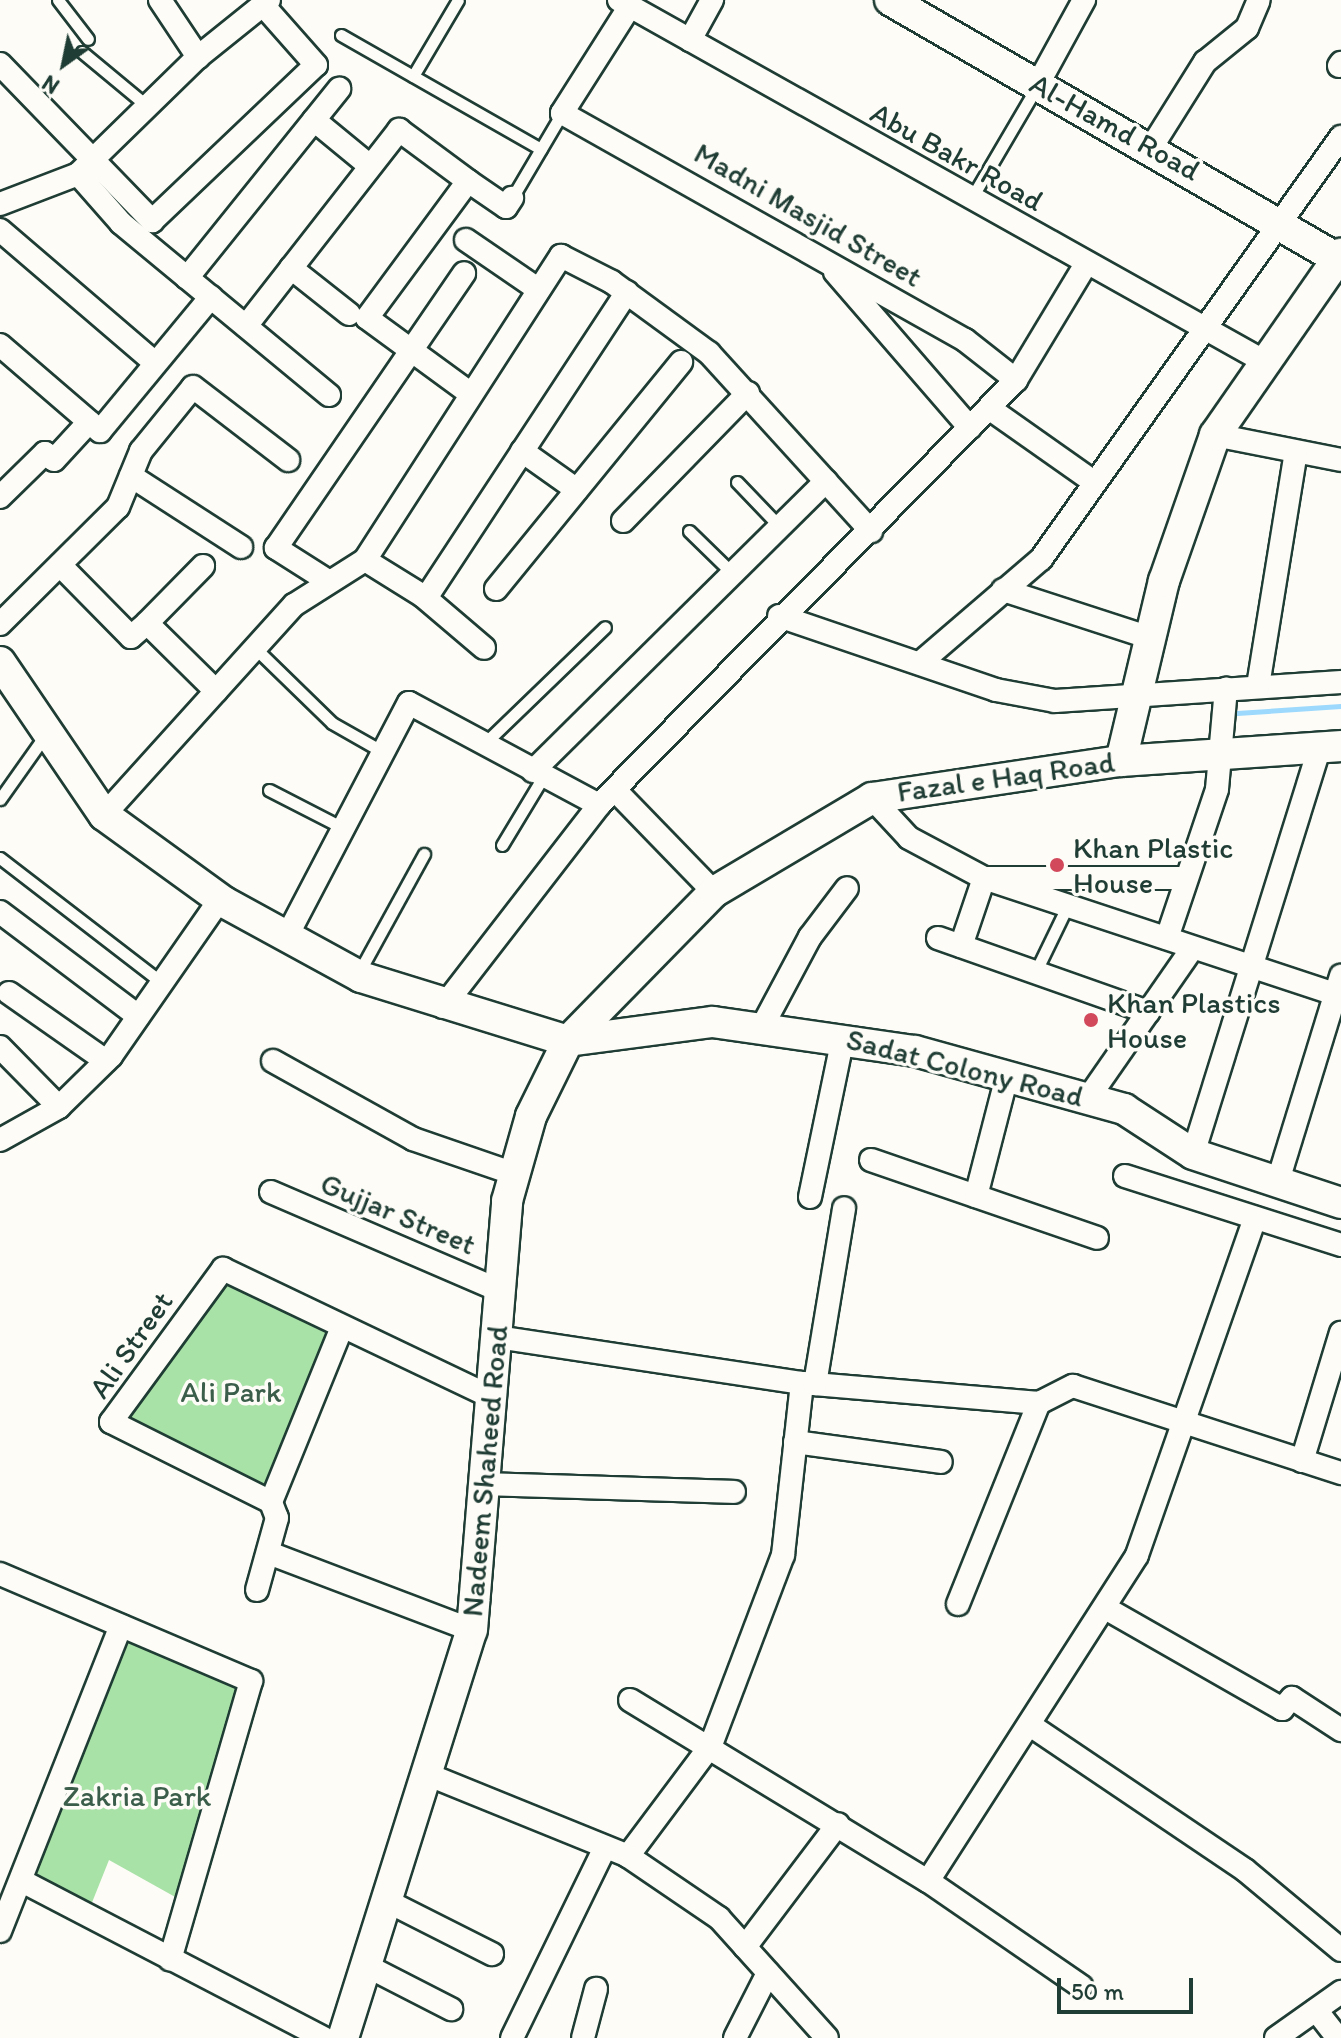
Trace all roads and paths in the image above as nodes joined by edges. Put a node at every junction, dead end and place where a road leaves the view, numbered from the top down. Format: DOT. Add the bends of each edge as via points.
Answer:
graph roads {
  1 [pos="58,0"];
  2 [pos="160,0"];
  3 [pos="458,0"];
  4 [pos="712,0"];
  5 [pos="890,0"];
  6 [pos="1084,0"];
  7 [pos="1259,0"];
  8 [pos="266,2"];
  9 [pos="625,3"];
  10 [pos="923,8"];
  11 [pos="341,35"];
  12 [pos="88,39"];
  13 [pos="690,40"];
  14 [pos="82,52"];
  15 [pos="198,57"];
  16 [pos="0,64"];
  17 [pos="413,76"];
  18 [pos="1038,84"];
  19 [pos="339,89"];
  20 [pos="147,106"];
  21 [pos="562,113"];
  22 [pos="314,120"];
  23 [pos="1341,137"];
  24 [pos="1151,148"];
  25 [pos="541,149"];
  26 [pos="370,166"];
  27 [pos="85,167"];
  28 [pos="468,181"];
  29 [pos="512,198"];
  30 [pos="971,199"];
  31 [pos="0,204"];
  32 [pos="1277,222"];
  33 [pos="0,230"];
  34 [pos="466,240"];
  35 [pos="821,257"];
  36 [pos="1340,258"];
  37 [pos="1086,264"];
  38 [pos="291,268"];
  39 [pos="464,273"];
  40 [pos="187,278"];
  41 [pos="539,290"];
  42 [pos="627,292"];
  43 [pos="211,297"];
  44 [pos="349,314"];
  45 [pos="246,326"];
  46 [pos="1201,327"];
  47 [pos="0,345"];
  48 [pos="408,354"];
  49 [pos="681,362"];
  50 [pos="155,363"];
  51 [pos="1267,363"];
  52 [pos="1016,380"];
  53 [pos="748,393"];
  54 [pos="471,394"];
  55 [pos="329,395"];
  56 [pos="989,408"];
  57 [pos="89,422"];
  58 [pos="970,428"];
  59 [pos="1215,435"];
  60 [pos="522,451"];
  61 [pos="1296,452"];
  62 [pos="288,460"];
  63 [pos="1341,460"];
  64 [pos="131,476"];
  65 [pos="826,481"];
  66 [pos="737,482"];
  67 [pos="1094,482"];
  68 [pos="577,490"];
  69 [pos="0,497"];
  70 [pos="623,521"];
  71 [pos="780,527"];
  72 [pos="689,531"];
  73 [pos="871,531"];
  74 [pos="241,547"];
  75 [pos="365,560"];
  76 [pos="60,565"];
  77 [pos="203,566"];
  78 [pos="733,574"];
  79 [pos="328,581"];
  80 [pos="496,589"];
  81 [pos="1003,590"];
  82 [pos="426,598"];
  83 [pos="779,616"];
  84 [pos="147,623"];
  85 [pos="0,624"];
  86 [pos="605,627"];
  87 [pos="1148,637"];
  88 [pos="255,648"];
  89 [pos="484,648"];
  90 [pos="920,663"];
  91 [pos="2,668"];
  92 [pos="1341,682"];
  93 [pos="1258,686"];
  94 [pos="1226,688"];
  95 [pos="216,691"];
  96 [pos="1139,695"];
  97 [pos="47,733"];
  98 [pos="483,744"];
  99 [pos="1330,746"];
  100 [pos="383,752"];
  101 [pos="1223,756"];
  102 [pos="1121,761"];
  103 [pos="538,774"];
  104 [pos="269,790"];
  105 [pos="607,798"];
  106 [pos="872,798"];
  107 [pos="0,799"];
  108 [pos="104,815"];
  109 [pos="343,828"];
  110 [pos="502,845"];
  111 [pos="424,854"];
  112 [pos="0,858"];
  113 [pos="984,878"];
  114 [pos="1184,878"];
  115 [pos="847,888"];
  116 [pos="714,892"];
  117 [pos="220,899"];
  118 [pos="1066,909"];
  119 [pos="0,912"];
  120 [pos="287,936"];
  121 [pos="938,938"];
  122 [pos="1167,938"];
  123 [pos="961,946"];
  124 [pos="1191,950"];
  125 [pos="1250,971"];
  126 [pos="1035,973"];
  127 [pos="358,975"];
  128 [pos="161,982"];
  129 [pos="9,993"];
  130 [pos="1337,998"];
  131 [pos="443,1007"];
  132 [pos="1148,1012"];
  133 [pos="138,1016"];
  134 [pos="763,1025"];
  135 [pos="843,1038"];
  136 [pos="568,1041"];
  137 [pos="0,1047"];
  138 [pos="106,1061"];
  139 [pos="273,1061"];
  140 [pos="1007,1076"];
  141 [pos="1089,1097"];
  142 [pos="59,1107"];
  143 [pos="0,1140"];
  144 [pos="1193,1154"];
  145 [pos="871,1160"];
  146 [pos="512,1173"];
  147 [pos="1125,1176"];
  148 [pos="1277,1184"];
  149 [pos="271,1192"];
  150 [pos="976,1196"];
  151 [pos="810,1197"];
  152 [pos="1341,1203"];
  153 [pos="844,1208"];
  154 [pos="1255,1218"];
  155 [pos="1097,1238"];
  156 [pos="1341,1245"];
  157 [pos="501,1291"];
  158 [pos="342,1327"];
  159 [pos="1341,1333"];
  160 [pos="497,1337"];
  161 [pos="808,1384"];
  162 [pos="491,1397"];
  163 [pos="1039,1403"];
  164 [pos="1187,1423"];
  165 [pos="795,1442"];
  166 [pos="1302,1461"];
  167 [pos="941,1462"];
  168 [pos="1341,1473"];
  169 [pos="486,1484"];
  170 [pos="734,1492"];
  171 [pos="271,1502"];
  172 [pos="269,1553"];
  173 [pos="0,1574"];
  174 [pos="257,1590"];
  175 [pos="958,1604"];
  176 [pos="1107,1609"];
  177 [pos="121,1626"];
  178 [pos="472,1630"];
  179 [pos="630,1700"];
  180 [pos="1033,1727"];
  181 [pos="1341,1730"];
  182 [pos="711,1745"];
  183 [pos="424,1773"];
  184 [pos="838,1824"];
  185 [pos="605,1847"];
  186 [pos="628,1856"];
  187 [pos="928,1881"];
  188 [pos="24,1882"];
  189 [pos="385,1900"];
  190 [pos="0,1931"];
  191 [pos="745,1947"];
  192 [pos="1341,1950"];
  193 [pos="492,1954"];
  194 [pos="170,1959"];
  195 [pos="365,1965"];
  196 [pos="768,1973"];
  197 [pos="1081,1986"];
  198 [pos="596,1989"];
  199 [pos="1341,1992"];
  200 [pos="451,2009"];
  201 [pos="1316,2010"];
  202 [pos="324,2038"];
  203 [pos="343,2038"];
  204 [pos="512,2038"];
  205 [pos="583,2038"];
  206 [pos="735,2038"];
  207 [pos="827,2038"];
  208 [pos="1276,2038"];
  209 [pos="1338,2038"];
  1 -- 12 [label="lane"];
  2 -- 15 [label="street"];
  3 -- 17 [label="lane"];
  4 -- 13 [label="street"];
  5 -- 10 [label="street, Al-Hamd Road"];
  6 -- 18 [label="street"];
  7 -- 24 [label="street" via="1247,28 1205,62"];
  8 -- 15 [label="street"];
  8 -- 27 [label="street" via="316,65 152,221"];
  9 -- 13 [label="street, Abu Bakr Road"];
  9 -- 21 [label="street"];
  10 -- 18 [label="street, Al-Hamd Road"];
  11 -- 17 [label="lane"];
  13 -- 30 [label="street, Abu Bakr Road"];
  14 -- 20 [label="lane"];
  15 -- 20 [label="street"];
  16 -- 27 [label="street"];
  17 -- 25 [label="lane"];
  18 -- 24 [label="street, Al-Hamd Road"];
  18 -- 30 [label="lane"];
  19 -- 22 [label="street"];
  20 -- 27 [label="street"];
  21 -- 25 [label="lane"];
  21 -- 35 [label="street, Madni Masjid Street"];
  22 -- 26 [label="street"];
  22 -- 40 [label="street"];
  23 -- 32 [label="street"];
  24 -- 32 [label="street, Al-Hamd Road"];
  25 -- 29 [label="lane"];
  26 -- 28 [label="street" via="399,130"];
  26 -- 38 [label="street"];
  27 -- 31 [label="street"];
  27 -- 40 [label="street" via="121,223"];
  28 -- 29 [label="street" via="506,207"];
  28 -- 48 [label="street" via="367,318"];
  30 -- 37 [label="street, Abu Bakr Road"];
  32 -- 36 [label="street, Al-Hamd Road"];
  32 -- 46 [label="street"];
  33 -- 50 [label="street"];
  34 -- 41 [label="street"];
  35 -- 52 [label="street, Madni Masjid Street" via="965,340"];
  35 -- 58 [label="street"];
  36 -- 51 [label="street"];
  37 -- 46 [label="street, Abu Bakr Road"];
  37 -- 52 [label="street"];
  38 -- 44 [label="street"];
  38 -- 45 [label="street"];
  39 -- 48 [label="street"];
  40 -- 43 [label="street"];
  41 -- 42 [label="street" via="561,256"];
  41 -- 54 [label="street"];
  42 -- 53 [label="street" via="709,353"];
  42 -- 60 [label="street"];
  43 -- 45 [label="street"];
  43 -- 50 [label="street"];
  45 -- 55 [label="street"];
  46 -- 51 [label="street, Abu Bakr Road"];
  46 -- 67 [label="street"];
  47 -- 57 [label="street"];
  48 -- 54 [label="street"];
  48 -- 79 [label="street" via="276,548"];
  49 -- 68 [label="street"];
  50 -- 57 [label="street" via="100,431"];
  51 -- 59 [label="street"];
  52 -- 56 [label="street"];
  53 -- 65 [label="street"];
  53 -- 70 [label="street"];
  54 -- 75 [label="street"];
  56 -- 58 [label="street"];
  56 -- 67 [label="street"];
  57 -- 69 [label="street" via="54,460 45,453"];
  58 -- 73 [label="street"];
  59 -- 61 [label="street"];
  59 -- 87 [label="street"];
  60 -- 68 [label="street"];
  60 -- 82 [label="street"];
  61 -- 63 [label="street"];
  61 -- 93 [label="street"];
  62 -- 64 [label="street" via="193,387 141,451"];
  64 -- 74 [label="street"];
  64 -- 76 [label="street" via="118,507"];
  65 -- 71 [label="street"];
  65 -- 73 [label="street"];
  66 -- 71 [label="lane"];
  67 -- 81 [label="street" via="1041,559"];
  68 -- 80 [label="street"];
  71 -- 78 [label="street"];
  72 -- 78 [label="lane"];
  73 -- 83 [label="street"];
  75 -- 79 [label="street"];
  75 -- 82 [label="street"];
  76 -- 84 [label="street" via="131,637"];
  76 -- 85 [label="street"];
  77 -- 84 [label="street"];
  78 -- 103 [label="street"];
  79 -- 88 [label="street"];
  81 -- 87 [label="street"];
  81 -- 90 [label="street"];
  82 -- 89 [label="street"];
  83 -- 90 [label="street"];
  83 -- 105 [label="street"];
  84 -- 95 [label="street"];
  86 -- 98 [label="lane"];
  87 -- 96 [label="street"];
  88 -- 95 [label="street"];
  88 -- 100 [label="lane" via="332,723"];
  90 -- 96 [label="street" via="1055,701"];
  91 -- 97 [label="street"];
  92 -- 93 [label="street"];
  93 -- 94 [label="street"];
  94 -- 96 [label="street"];
  94 -- 101 [label="street"];
  95 -- 108 [label="street"];
  96 -- 102 [label="street"];
  97 -- 107 [label="lane"];
  97 -- 108 [label="street"];
  98 -- 100 [label="street" via="409,703"];
  98 -- 103 [label="street"];
  99 -- 101 [label="street, Fazal e Haq Road"];
  99 -- 125 [label="street"];
  100 -- 109 [label="street"];
  101 -- 102 [label="street, Fazal e Haq Road"];
  101 -- 114 [label="street"];
  102 -- 106 [label="street, Fazal e Haq Road"];
  103 -- 105 [label="street"];
  103 -- 110 [label="lane"];
  104 -- 109 [label="lane"];
  105 -- 116 [label="street"];
  105 -- 131 [label="street"];
  106 -- 113 [label="street" via="909,838"];
  106 -- 116 [label="street, Fazal e Haq Road"];
  108 -- 117 [label="street"];
  109 -- 120 [label="street"];
  111 -- 127 [label="lane"];
  112 -- 128 [label="lane"];
  113 -- 114 [label="street"];
  113 -- 118 [label="street"];
  113 -- 123 [label="street"];
  114 -- 122 [label="street"];
  115 -- 134 [label="street" via="810,937"];
  116 -- 136 [label="street, Fazal e Haq Road"];
  117 -- 120 [label="street"];
  117 -- 128 [label="street"];
  118 -- 122 [label="street"];
  118 -- 126 [label="lane"];
  119 -- 133 [label="street"];
  120 -- 127 [label="street"];
  121 -- 123 [label="street"];
  122 -- 124 [label="street"];
  123 -- 126 [label="street"];
  124 -- 125 [label="street"];
  124 -- 132 [label="street"];
  125 -- 130 [label="street"];
  125 -- 144 [label="street"];
  126 -- 132 [label="street"];
  127 -- 131 [label="street"];
  128 -- 133 [label="street"];
  129 -- 138 [label="street"];
  130 -- 148 [label="street"];
  131 -- 136 [label="street"];
  132 -- 141 [label="street"];
  133 -- 138 [label="street"];
  134 -- 135 [label="street, Sadat Colony Road"];
  134 -- 136 [label="street, Sadat Colony Road" via="655,1024"];
  135 -- 140 [label="street, Sadat Colony Road"];
  135 -- 151 [label="street"];
  136 -- 146 [label="street, Nadeem Shaheed Road"];
  137 -- 142 [label="street"];
  138 -- 142 [label="street"];
  139 -- 146 [label="street" via="413,1139"];
  140 -- 141 [label="street, Sadat Colony Road"];
  140 -- 150 [label="street"];
  141 -- 144 [label="street, Sadat Colony Road" via="1124,1109"];
  142 -- 143 [label="street"];
  144 -- 148 [label="street, Sadat Colony Road"];
  145 -- 150 [label="street"];
  146 -- 157 [label="street, Nadeem Shaheed Road"];
  147 -- 154 [label="street"];
  148 -- 152 [label="street, Sadat Colony Road"];
  149 -- 157 [label="street, Gujjar Street"];
  150 -- 155 [label="street"];
  153 -- 161 [label="street"];
  154 -- 156 [label="street"];
  154 -- 164 [label="street"];
  157 -- 160 [label="street, Nadeem Shaheed Road"];
  158 -- 162 [label="street, Ali Street"];
  158 -- 171 [label="street"];
  158 -- 171 [label="street, Ali Street" via="223,1269 111,1422"];
  159 -- 166 [label="street"];
  160 -- 161 [label="street"];
  160 -- 162 [label="street, Nadeem Shaheed Road"];
  161 -- 163 [label="street"];
  161 -- 165 [label="street"];
  162 -- 169 [label="street, Nadeem Shaheed Road"];
  163 -- 164 [label="street" via="1073,1386"];
  163 -- 175 [label="street"];
  164 -- 166 [label="street"];
  164 -- 176 [label="street" via="1137,1555"];
  165 -- 167 [label="street"];
  165 -- 182 [label="street" via="783,1555"];
  166 -- 168 [label="street"];
  169 -- 170 [label="street"];
  169 -- 178 [label="street, Nadeem Shaheed Road"];
  171 -- 172 [label="street" via="277,1518"];
  172 -- 174 [label="street"];
  172 -- 178 [label="street"];
  173 -- 177 [label="street"];
  176 -- 180 [label="street"];
  176 -- 181 [label="street" via="1282,1709 1292,1698"];
  177 -- 188 [label="street"];
  177 -- 194 [label="street" via="251,1681"];
  178 -- 183 [label="street, Nadeem Shaheed Road"];
  179 -- 182 [label="street"];
  180 -- 187 [label="street"];
  180 -- 192 [label="street" via="1245,1870"];
  182 -- 184 [label="street"];
  182 -- 186 [label="street"];
  183 -- 185 [label="street"];
  183 -- 189 [label="street, Nadeem Shaheed Road"];
  184 -- 187 [label="street"];
  184 -- 191 [label="street"];
  185 -- 186 [label="street"];
  185 -- 204 [label="street"];
  186 -- 191 [label="street" via="719,1918"];
  187 -- 197 [label="street"];
  188 -- 190 [label="street"];
  188 -- 194 [label="street"];
  189 -- 193 [label="street"];
  189 -- 195 [label="street, Nadeem Shaheed Road"];
  191 -- 196 [label="street"];
  194 -- 202 [label="street"];
  195 -- 200 [label="street"];
  195 -- 203 [label="street, Nadeem Shaheed Road"];
  196 -- 206 [label="street"];
  196 -- 207 [label="street"];
  198 -- 205 [label="street"];
  199 -- 201 [label="street"];
  201 -- 208 [label="street"];
  201 -- 209 [label="street"];
}
